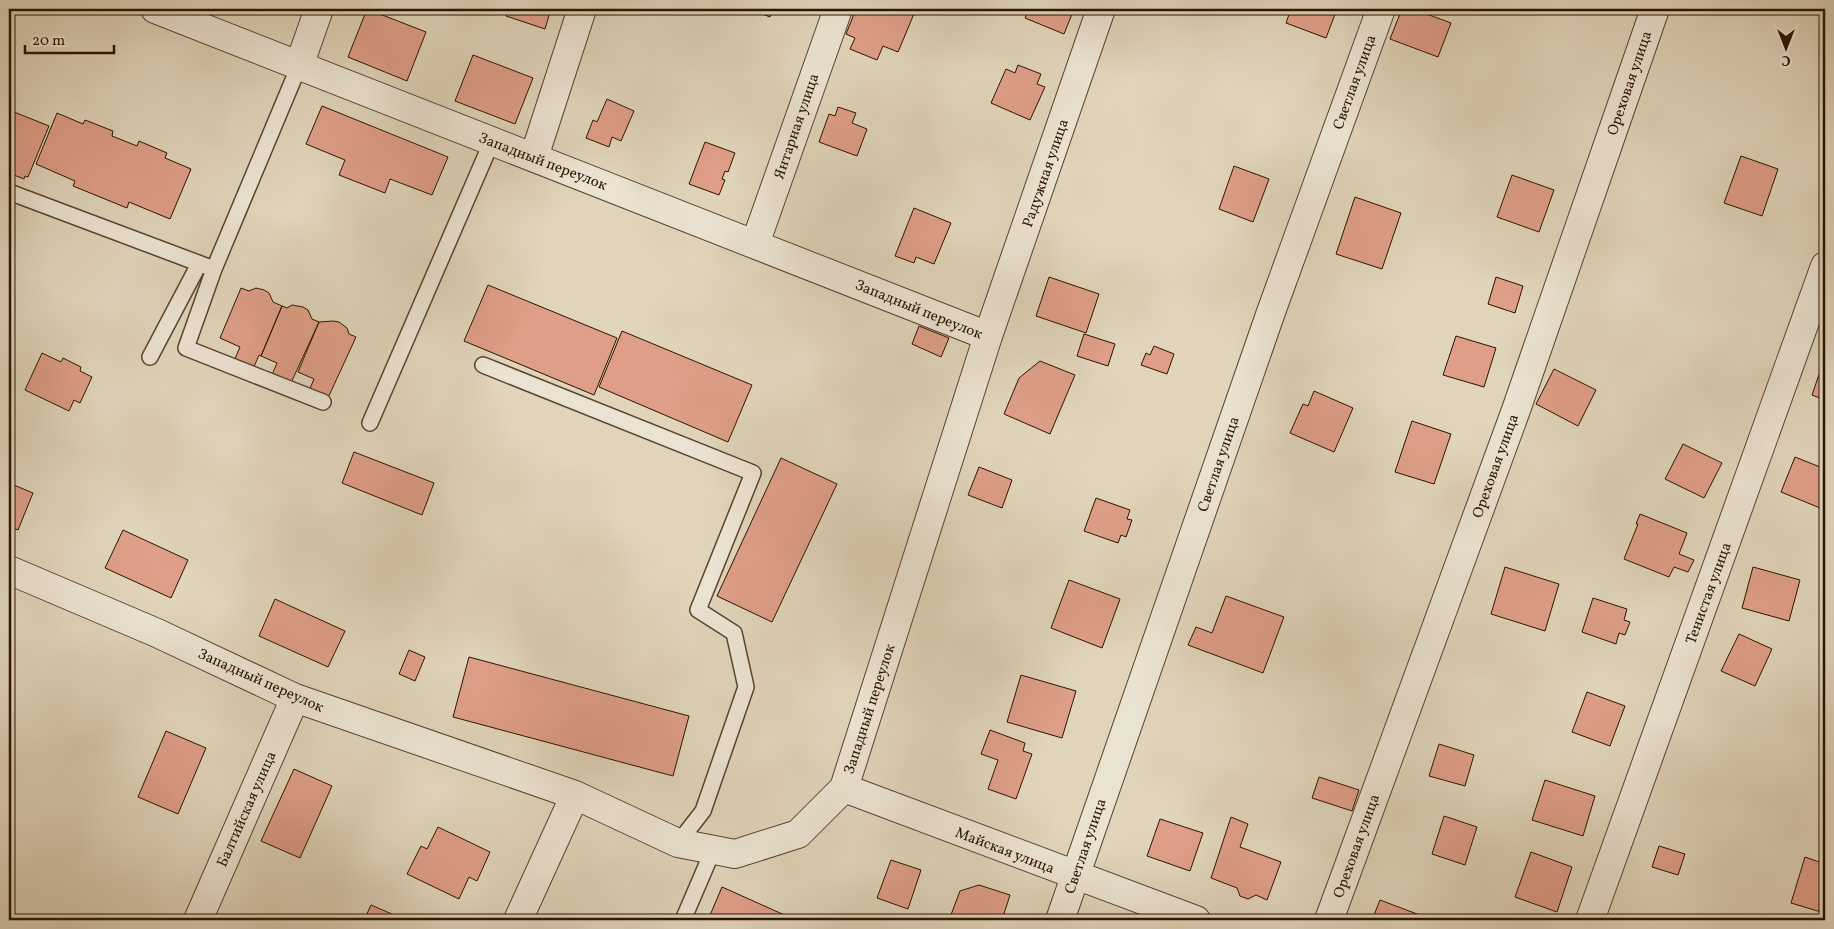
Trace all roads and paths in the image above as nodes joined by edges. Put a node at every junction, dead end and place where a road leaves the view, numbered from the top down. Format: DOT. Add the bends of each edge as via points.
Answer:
graph roads {
  1 [pos="155,9"];
  2 [pos="318,9"];
  3 [pos="582,9"];
  4 [pos="838,9"];
  5 [pos="1101,9"];
  6 [pos="1381,9"];
  7 [pos="1655,9"];
  8 [pos="299,66"];
  9 [pos="492,141"];
  10 [pos="534,157"];
  11 [pos="9,192"];
  12 [pos="755,244"];
  13 [pos="199,264"];
  14 [pos="1825,266"];
  15 [pos="214,269"];
  16 [pos="988,336"];
  17 [pos="150,357"];
  18 [pos="483,365"];
  19 [pos="323,402"];
  20 [pos="370,423"];
  21 [pos="9,570"];
  22 [pos="295,698"];
  23 [pos="844,788"];
  24 [pos="575,795"];
  25 [pos="678,843"];
  26 [pos="713,850"];
  27 [pos="1075,877"];
  28 [pos="198,920"];
  29 [pos="518,920"];
  30 [pos="683,920"];
  31 [pos="1060,920"];
  32 [pos="1196,920"];
  33 [pos="1329,920"];
  34 [pos="1590,920"];
  1 -- 8 [label="street, Западный переулок"];
  2 -- 8 [label="street"];
  3 -- 10 [label="street"];
  4 -- 12 [label="street, Янтарная улица"];
  5 -- 16 [label="street, Радужная улица"];
  6 -- 27 [label="street, Светлая улица" via="1274,302"];
  7 -- 33 [label="street, Ореховая улица" via="1516,410"];
  8 -- 9 [label="street, Западный переулок"];
  8 -- 15 [label="lane"];
  9 -- 10 [label="street, Западный переулок"];
  9 -- 20 [label="lane"];
  10 -- 12 [label="street, Западный переулок"];
  11 -- 13 [label="lane"];
  12 -- 16 [label="street, Западный переулок"];
  13 -- 15 [label="lane"];
  13 -- 17 [label="lane"];
  14 -- 34 [label="street, Тенистая улица"];
  15 -- 19 [label="lane" via="186,348"];
  16 -- 23 [label="street, Западный переулок"];
  18 -- 25 [label="lane" via="754,473 698,610 734,633 746,687 703,811"];
  21 -- 22 [label="street, Западный переулок" via="157,633"];
  22 -- 24 [label="street, Западный переулок"];
  22 -- 28 [label="street, Балтийская улица"];
  23 -- 26 [label="street, Западный переулок" via="798,834 734,854"];
  23 -- 27 [label="street, Майская улица"];
  24 -- 25 [label="street, Западный переулок"];
  24 -- 29 [label="street"];
  25 -- 26 [label="street, Западный переулок"];
  26 -- 30 [label="lane"];
  27 -- 31 [label="street, Светлая улица"];
  27 -- 32 [label="street, Майская улица"];
}
